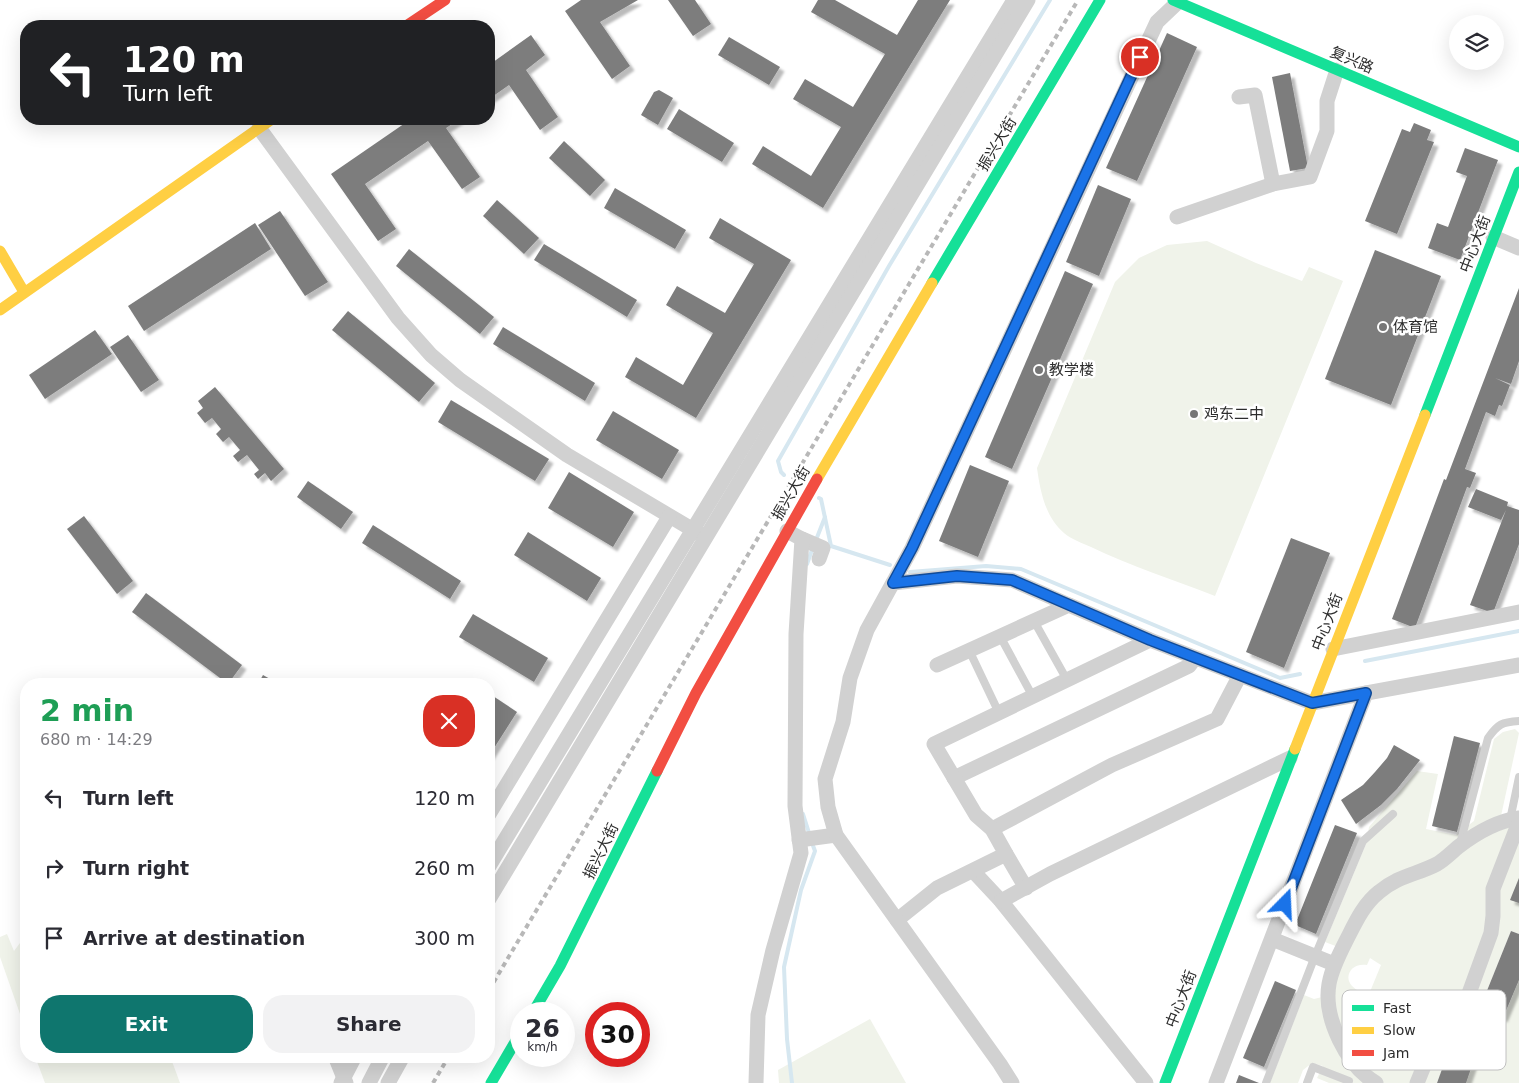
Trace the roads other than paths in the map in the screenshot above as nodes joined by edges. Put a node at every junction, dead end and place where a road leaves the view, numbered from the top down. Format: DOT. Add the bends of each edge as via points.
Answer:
graph roads {
  1 [pos="445,0"];
  2 [pos="1014,0"];
  3 [pos="1028,0"];
  4 [pos="1100,0"];
  5 [pos="1175,1"];
  6 [pos="415,20"];
  7 [pos="1338,70"];
  8 [pos="1239,97"];
  9 [pos="263,125"];
  10 [pos="259,128"];
  11 [pos="1519,147"];
  12 [pos="1519,172"];
  13 [pos="1273,184"];
  14 [pos="1177,217"];
  15 [pos="1494,237"];
  16 [pos="1519,248"];
  17 [pos="0,251"];
  18 [pos="24,292"];
  19 [pos="0,310"];
  20 [pos="669,517"];
  21 [pos="787,531"];
  22 [pos="706,538"];
  23 [pos="802,539"];
  24 [pos="819,558"];
  25 [pos="893,583"];
  26 [pos="1069,605"];
  27 [pos="1519,612"];
  28 [pos="1034,621"];
  29 [pos="1000,636"];
  30 [pos="1150,640"];
  31 [pos="1333,649"];
  32 [pos="969,650"];
  33 [pos="1195,658"];
  34 [pos="937,665"];
  35 [pos="1519,665"];
  36 [pos="1240,676"];
  37 [pos="1067,680"];
  38 [pos="1366,693"];
  39 [pos="1033,697"];
  40 [pos="1312,703"];
  41 [pos="999,713"];
  42 [pos="1519,721"];
  43 [pos="1290,758"];
  44 [pos="1519,777"];
  45 [pos="954,778"];
  46 [pos="495,804"];
  47 [pos="1393,814"];
  48 [pos="1516,820"];
  49 [pos="992,829"];
  50 [pos="836,835"];
  51 [pos="799,840"];
  52 [pos="1460,846"];
  53 [pos="1006,854"];
  54 [pos="495,856"];
  55 [pos="973,870"];
  56 [pos="1026,888"];
  57 [pos="495,889"];
  58 [pos="1001,901"];
  59 [pos="897,920"];
  60 [pos="1272,939"];
  61 [pos="1315,956"];
  62 [pos="1334,964"];
  63 [pos="1470,990"];
  64 [pos="539,1002"];
  65 [pos="1342,1045"];
  66 [pos="510,1051"];
  67 [pos="338,1063"];
  68 [pos="352,1063"];
  69 [pos="379,1063"];
  70 [pos="399,1063"];
  71 [pos="1353,1070"];
  72 [pos="1360,1070"];
  73 [pos="1423,1070"];
  74 [pos="344,1081"];
  75 [pos="1349,1082"];
  76 [pos="369,1083"];
  77 [pos="388,1083"];
  78 [pos="491,1083"];
  79 [pos="756,1083"];
  80 [pos="1012,1083"];
  81 [pos="1146,1083"];
  82 [pos="1165,1083"];
  83 [pos="1216,1083"];
  84 [pos="1266,1083"];
  85 [pos="1306,1083"];
  86 [pos="1376,1083"];
  87 [pos="1417,1083"];
  1 -- 6 [label="street"];
  2 -- 54 [label="street"];
  3 -- 22 [label="street"];
  4 -- 21 [label="street, 振兴大街"];
  5 -- 7 [label="street, 复兴路"];
  5 -- 25 [label="street" via="1157,22"];
  7 -- 11 [label="street, 复兴路"];
  7 -- 13 [label="street" via="1327,101 1327,131 1310,177"];
  8 -- 13 [label="street" via="1255,95"];
  9 -- 10 [label="street"];
  10 -- 18 [label="street"];
  10 -- 20 [label="street" via="398,318 431,355 460,380 567,455"];
  12 -- 15 [label="street, 中心大街"];
  13 -- 14 [label="street"];
  15 -- 16 [label="street"];
  15 -- 31 [label="street, 中心大街"];
  17 -- 18 [label="street"];
  18 -- 19 [label="street"];
  20 -- 22 [label="street"];
  20 -- 46 [label="street"];
  21 -- 23 [label="street"];
  21 -- 64 [label="street, 振兴大街" via="696,693"];
  22 -- 57 [label="street"];
  23 -- 24 [label="street" via="823,548"];
  23 -- 51 [label="street" via="796,634 795,806"];
  25 -- 26 [label="street" via="957,576 1012,580"];
  25 -- 50 [label="street" via="867,630 850,678 843,722 825,779"];
  26 -- 28 [label="street"];
  26 -- 30 [label="street"];
  27 -- 31 [label="street"];
  28 -- 29 [label="street"];
  28 -- 37 [label="lane"];
  29 -- 32 [label="street"];
  29 -- 39 [label="lane"];
  30 -- 33 [label="street"];
  30 -- 37 [label="street"];
  31 -- 40 [label="street, 中心大街"];
  32 -- 34 [label="street"];
  32 -- 41 [label="lane"];
  33 -- 36 [label="street"];
  33 -- 45 [label="street" via="1189,666"];
  35 -- 38 [label="street"];
  36 -- 40 [label="street"];
  36 -- 49 [label="street" via="1217,720 1112,765"];
  37 -- 39 [label="street"];
  38 -- 40 [label="street"];
  38 -- 60 [label="street"];
  39 -- 41 [label="street"];
  40 -- 43 [label="street, 中心大街"];
  41 -- 45 [label="street" via="934,744"];
  42 -- 52 [label="lane" via="1497,726 1488,738"];
  43 -- 56 [label="street"];
  43 -- 82 [label="street, 中心大街"];
  44 -- 48 [label="lane"];
  45 -- 49 [label="street" via="976,815"];
  47 -- 61 [label="lane" via="1364,841"];
  48 -- 52 [label="street" via="1479,832"];
  48 -- 63 [label="street" via="1493,889 1492,934"];
  49 -- 53 [label="street"];
  50 -- 51 [label="street"];
  50 -- 59 [label="street"];
  51 -- 79 [label="street" via="801,852 758,1016"];
  52 -- 62 [label="street" via="1438,864 1400,877 1378,892 1362,910"];
  53 -- 55 [label="street"];
  53 -- 56 [label="street"];
  55 -- 58 [label="street"];
  55 -- 59 [label="street" via="937,888"];
  56 -- 58 [label="street"];
  58 -- 81 [label="street"];
  59 -- 80 [label="street"];
  60 -- 61 [label="street"];
  60 -- 83 [label="street"];
  61 -- 62 [label="street"];
  61 -- 84 [label="lane"];
  62 -- 65 [label="street" via="1328,986 1328,1006"];
  66 -- 78 [label="street"];
  67 -- 74 [label="street"];
  68 -- 74 [label="street"];
  69 -- 76 [label="street"];
  70 -- 77 [label="street"];
  71 -- 75 [label="lane"];
  72 -- 86 [label="street"];
  73 -- 87 [label="street"];
  75 -- 85 [label="lane" via="1313,1067"];
}
